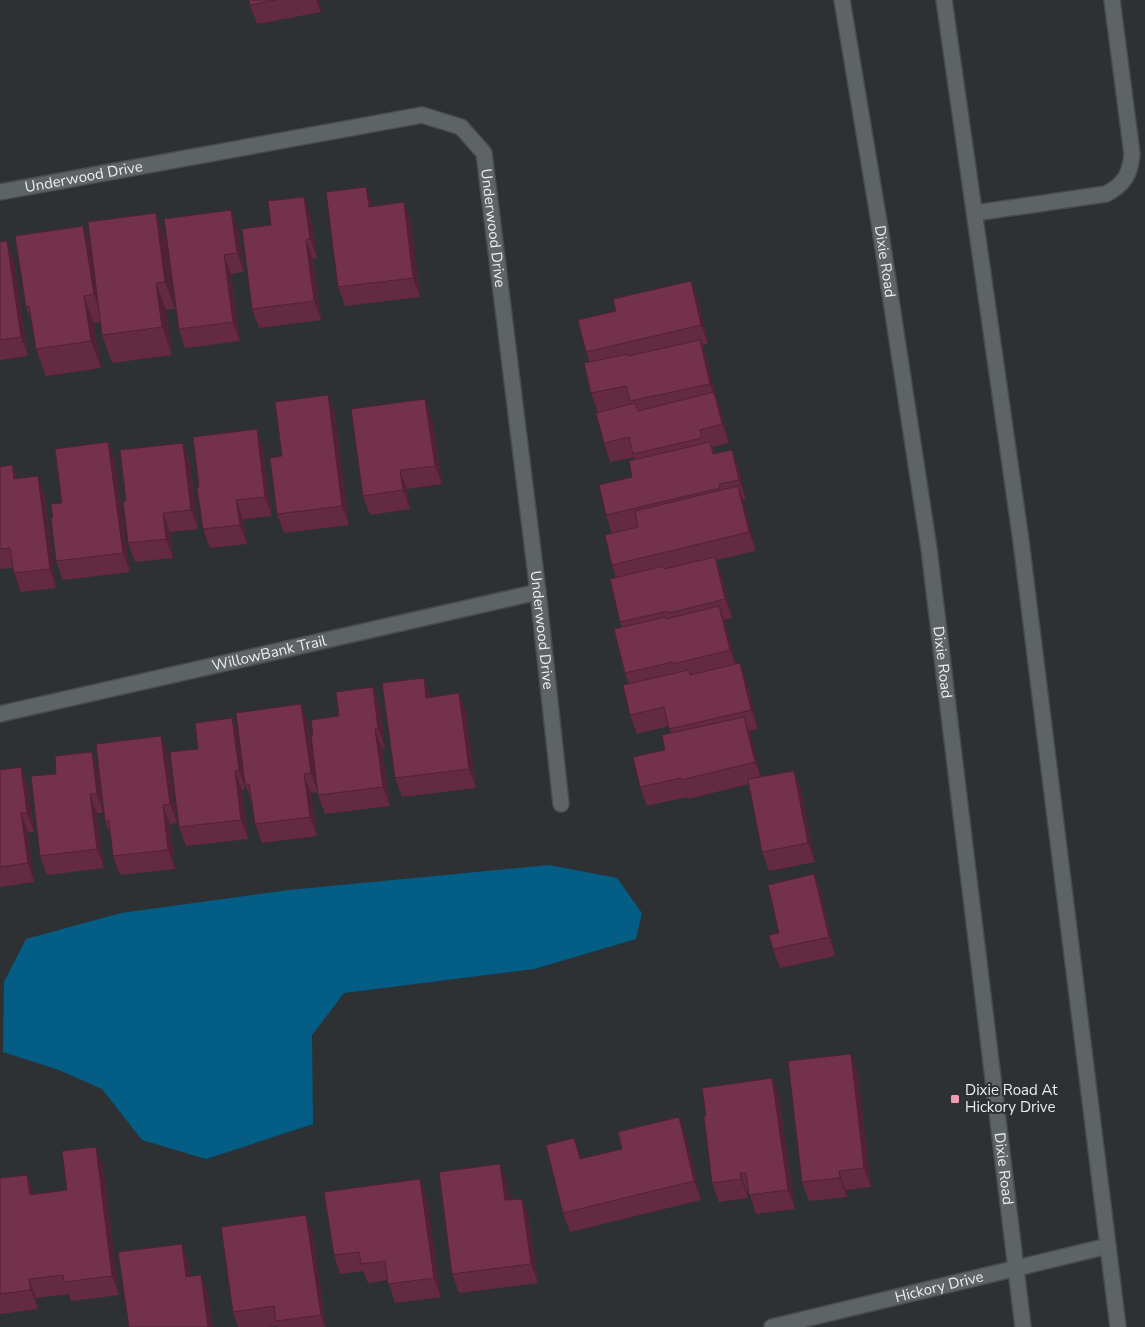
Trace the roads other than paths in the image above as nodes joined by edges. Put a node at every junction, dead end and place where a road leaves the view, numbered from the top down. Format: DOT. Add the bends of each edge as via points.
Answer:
graph roads {
  1 [pos="842,0"];
  2 [pos="944,0"];
  3 [pos="1112,0"];
  4 [pos="0,192"];
  5 [pos="974,213"];
  6 [pos="538,592"];
  7 [pos="0,714"];
  8 [pos="561,804"];
  9 [pos="1108,1246"];
  10 [pos="1016,1269"];
  11 [pos="772,1327"];
  12 [pos="1023,1327"];
  13 [pos="1118,1327"];
  1 -- 10 [label="main road, Dixie Road" via="929,549"];
  2 -- 5 [label="main road"];
  3 -- 5 [label="main road" via="1132,154 1131,168 1125,180 1106,194"];
  4 -- 6 [label="main road, Underwood Drive" via="422,115 461,128 484,153"];
  5 -- 9 [label="main road" via="1021,541"];
  6 -- 7 [label="main road, WillowBank Trail"];
  6 -- 8 [label="main road, Underwood Drive"];
  9 -- 10 [label="main road, Hickory Drive"];
  9 -- 13 [label="main road"];
  10 -- 11 [label="main road, Hickory Drive"];
  10 -- 12 [label="main road, Dixie Road"];
}
